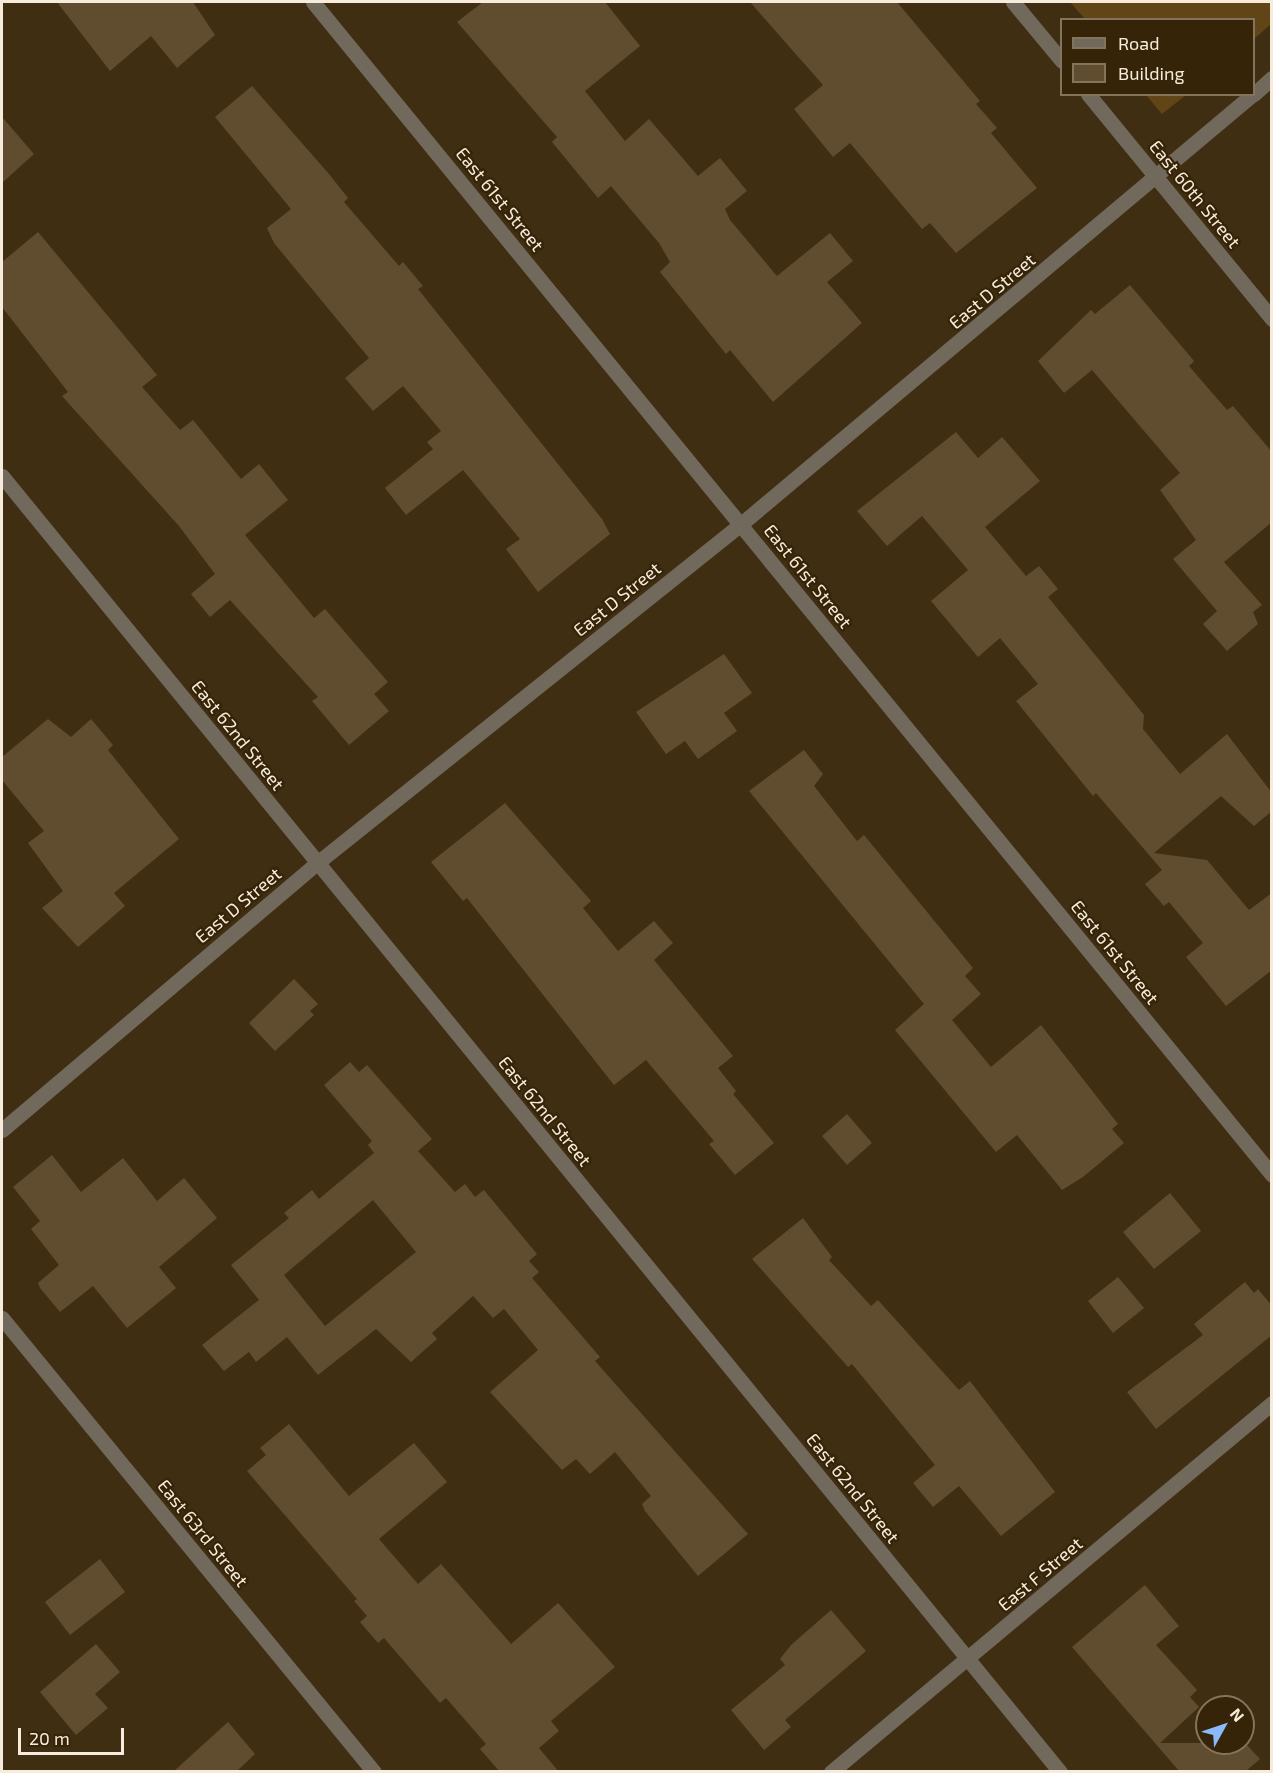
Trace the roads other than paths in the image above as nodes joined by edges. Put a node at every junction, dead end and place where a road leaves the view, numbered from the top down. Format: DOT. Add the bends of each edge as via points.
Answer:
graph roads {
  1 [pos="313,2"];
  2 [pos="1012,2"];
  3 [pos="1060,60"];
  4 [pos="1272,78"];
  5 [pos="1255,92"];
  6 [pos="1090,96"];
  7 [pos="1251,96"];
  8 [pos="1157,179"];
  9 [pos="1272,319"];
  10 [pos="2,476"];
  11 [pos="741,524"];
  12 [pos="317,863"];
  13 [pos="2,1130"];
  14 [pos="1272,1175"];
  15 [pos="2,1318"];
  16 [pos="1272,1403"];
  17 [pos="969,1661"];
  18 [pos="374,1772"];
  19 [pos="831,1772"];
  20 [pos="1060,1772"];
  1 -- 11 [label="street, East 61st Street"];
  2 -- 3 [label="street"];
  4 -- 5 [label="street, East D Street"];
  6 -- 8 [label="street, East 60th Street"];
  7 -- 8 [label="street, East D Street"];
  8 -- 9 [label="street, East 60th Street"];
  8 -- 11 [label="street, East D Street"];
  10 -- 12 [label="street, East 62nd Street"];
  11 -- 12 [label="street, East D Street"];
  11 -- 14 [label="street, East 61st Street"];
  12 -- 13 [label="street, East D Street"];
  12 -- 17 [label="street, East 62nd Street"];
  15 -- 18 [label="street, East 63rd Street"];
  16 -- 17 [label="street, East F Street"];
  17 -- 19 [label="street, East F Street"];
  17 -- 20 [label="street, East 62nd Street"];
}
